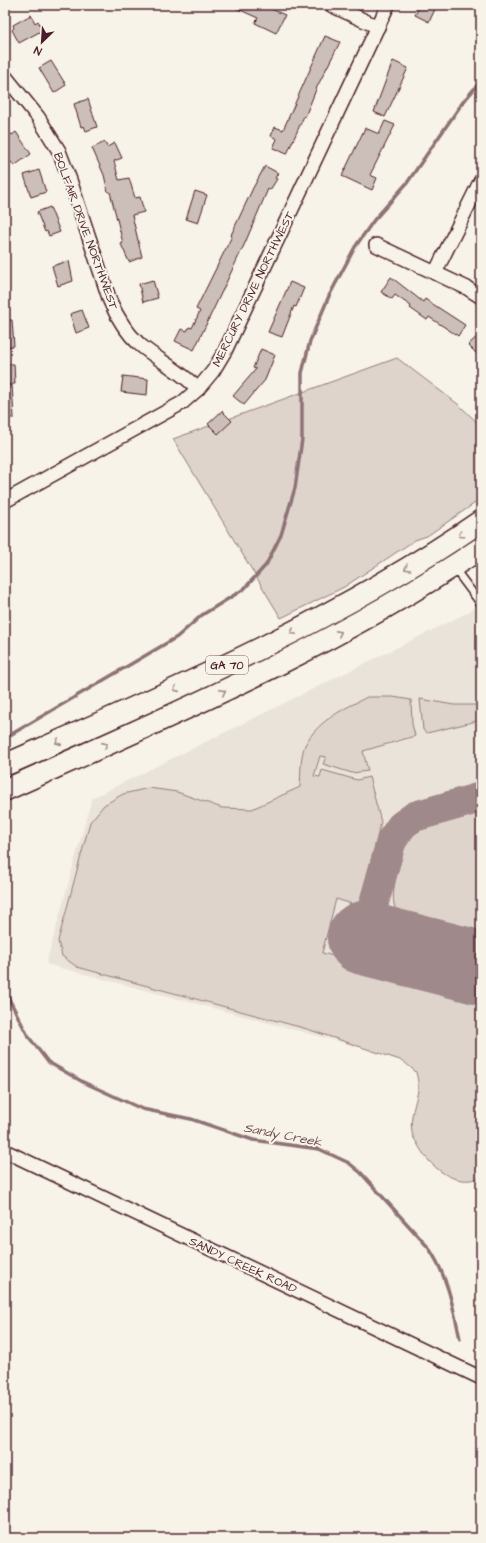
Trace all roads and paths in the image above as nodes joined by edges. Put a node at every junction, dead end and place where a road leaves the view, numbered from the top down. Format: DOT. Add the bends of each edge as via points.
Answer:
graph roads {
  1 [pos="331,5"];
  2 [pos="388,5"];
  3 [pos="378,27"];
  4 [pos="5,76"];
  5 [pos="481,180"];
  6 [pos="376,244"];
  7 [pos="435,273"];
  8 [pos="481,297"];
  9 [pos="198,389"];
  10 [pos="5,501"];
  11 [pos="481,521"];
  12 [pos="481,548"];
  13 [pos="447,558"];
  14 [pos="481,604"];
  15 [pos="5,765"];
  16 [pos="5,790"];
  17 [pos="5,1151"];
  18 [pos="481,1378"];
  1 -- 3 [label="street"];
  2 -- 3 [label="street, MERCURY DRIVE NORTHWEST"];
  3 -- 9 [label="street, MERCURY DRIVE NORTHWEST" via="225,351"];
  4 -- 9 [label="street, BOLFAIR DRIVE NORTHWEST" via="38,117 59,151 117,318 139,344 190,380"];
  5 -- 7 [label="street"];
  6 -- 7 [label="street"];
  7 -- 8 [label="street"];
  9 -- 10 [label="street, MERCURY DRIVE NORTHWEST" via="166,413"];
  11 -- 13 [label="main road, GA 70, one-way"];
  12 -- 13 [label="main road, GA 70"];
  13 -- 14 [label="lane"];
  13 -- 15 [label="main road, GA 70, one-way" via="184,686"];
  16 -- 13 [label="main road, GA 70, one-way" via="192,706 341,633"];
  17 -- 18 [label="street, SANDY CREEK ROAD"];
}
